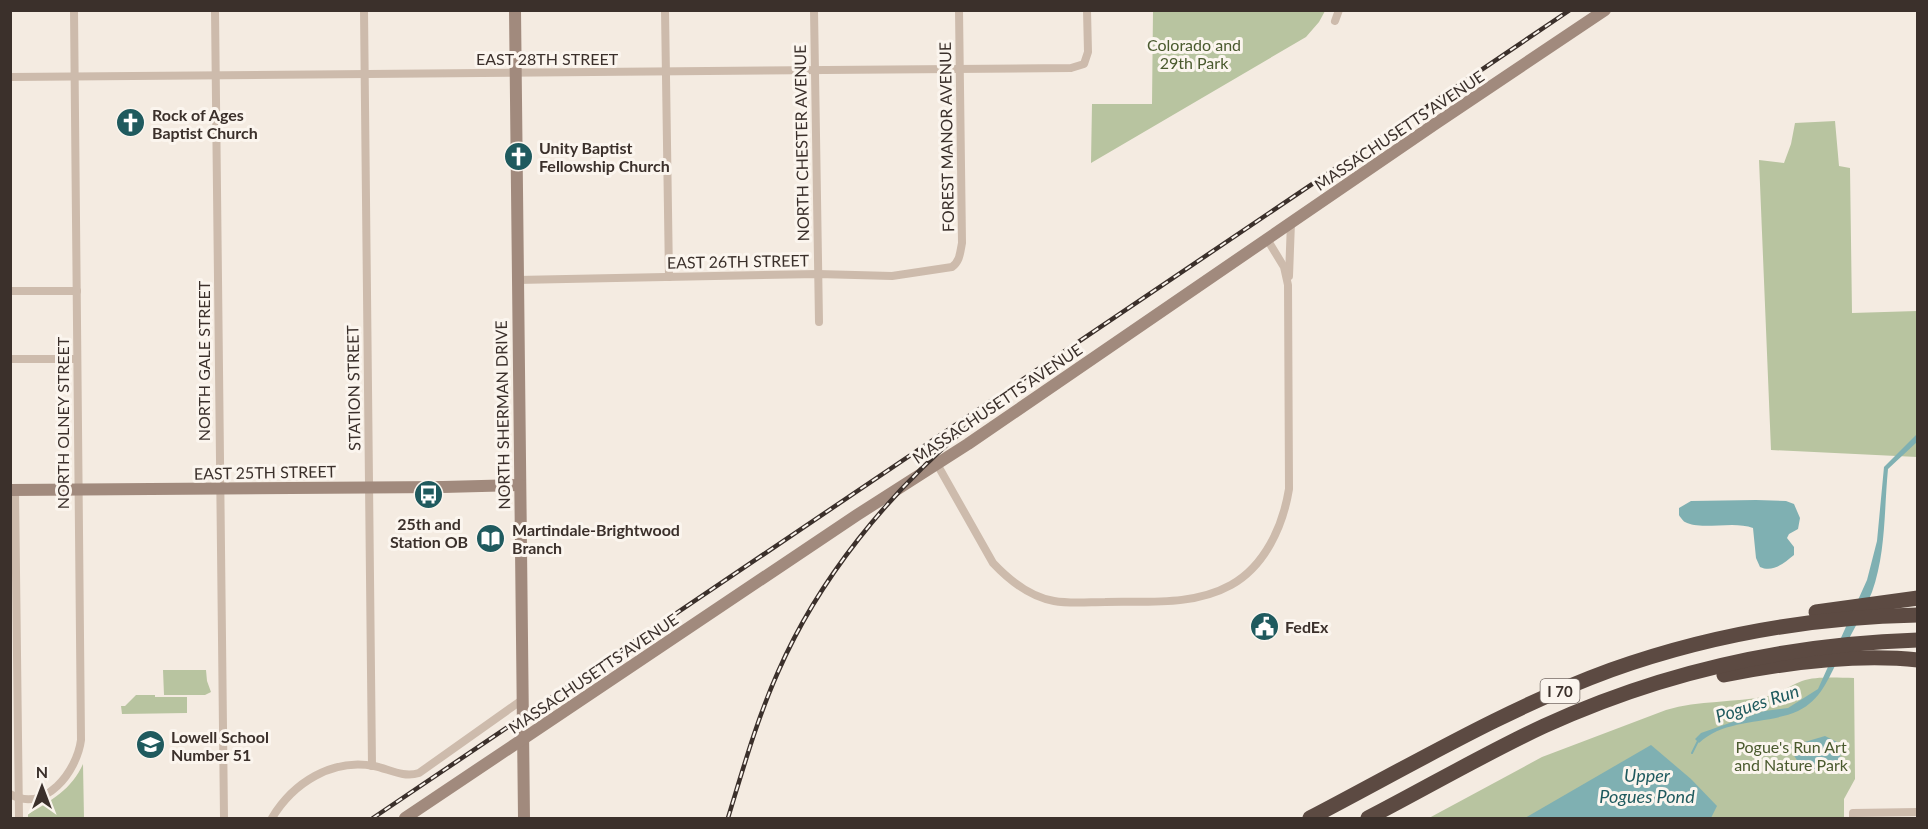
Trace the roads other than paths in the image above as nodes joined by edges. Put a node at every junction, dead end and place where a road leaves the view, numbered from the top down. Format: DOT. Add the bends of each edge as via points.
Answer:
graph roads {
  1 [pos="74,10"];
  2 [pos="215,10"];
  3 [pos="364,10"];
  4 [pos="514,10"];
  5 [pos="665,10"];
  6 [pos="814,10"];
  7 [pos="959,10"];
  8 [pos="1087,10"];
  9 [pos="1339,10"];
  10 [pos="1605,10"];
  11 [pos="1335,21"];
  12 [pos="960,69"];
  13 [pos="814,71"];
  14 [pos="666,72"];
  15 [pos="515,73"];
  16 [pos="365,74"];
  17 [pos="216,76"];
  18 [pos="10,77"];
  19 [pos="75,77"];
  20 [pos="1291,222"];
  21 [pos="1267,239"];
  22 [pos="957,263"];
  23 [pos="818,274"];
  24 [pos="669,277"];
  25 [pos="517,280"];
  26 [pos="1288,285"];
  27 [pos="10,291"];
  28 [pos="76,291"];
  29 [pos="819,322"];
  30 [pos="10,359"];
  31 [pos="77,359"];
  32 [pos="937,464"];
  33 [pos="520,485"];
  34 [pos="369,488"];
  35 [pos="219,489"];
  36 [pos="13,490"];
  37 [pos="78,491"];
  38 [pos="1917,598"];
  39 [pos="1834,614"];
  40 [pos="1917,615"];
  41 [pos="1917,640"];
  42 [pos="1917,660"];
  43 [pos="522,700"];
  44 [pos="1604,702"];
  45 [pos="523,740"];
  46 [pos="372,766"];
  47 [pos="15,796"];
  48 [pos="1917,812"];
  49 [pos="1853,816"];
  50 [pos="408,817"];
  51 [pos="19,819"];
  52 [pos="224,819"];
  53 [pos="272,819"];
  54 [pos="524,819"];
  55 [pos="1310,819"];
  56 [pos="1368,819"];
  1 -- 19 [label="street, NORTH OLNEY STREET"];
  2 -- 17 [label="street, NORTH GALE STREET"];
  3 -- 16 [label="street, STATION STREET"];
  4 -- 15 [label="main road, NORTH SHERMAN DRIVE"];
  5 -- 14 [label="street"];
  6 -- 13 [label="street, NORTH CHESTER AVENUE"];
  7 -- 12 [label="street, FOREST MANOR AVENUE"];
  8 -- 12 [label="street, EAST 28TH STREET" via="1088,52 1084,64 1071,68"];
  9 -- 11 [label="street"];
  10 -- 20 [label="main road, MASSACHUSETTS AVENUE"];
  12 -- 13 [label="street, EAST 28TH STREET"];
  12 -- 22 [label="street, FOREST MANOR AVENUE" via="962,243"];
  13 -- 14 [label="street, EAST 28TH STREET"];
  13 -- 23 [label="street, NORTH CHESTER AVENUE"];
  14 -- 15 [label="street, EAST 28TH STREET"];
  14 -- 24 [label="street"];
  15 -- 16 [label="street, EAST 28TH STREET"];
  15 -- 25 [label="main road, NORTH SHERMAN DRIVE"];
  16 -- 17 [label="street, EAST 28TH STREET"];
  16 -- 34 [label="street, STATION STREET"];
  17 -- 19 [label="street, EAST 28TH STREET"];
  17 -- 35 [label="street, NORTH GALE STREET"];
  18 -- 19 [label="street, EAST 28TH STREET"];
  19 -- 28 [label="street, NORTH OLNEY STREET"];
  20 -- 21 [label="main road, MASSACHUSETTS AVENUE"];
  20 -- 26 [label="street"];
  21 -- 26 [label="street" via="1284,267"];
  21 -- 32 [label="main road, MASSACHUSETTS AVENUE"];
  22 -- 23 [label="street, EAST 26TH STREET" via="946,269 892,276"];
  23 -- 24 [label="street, EAST 26TH STREET"];
  23 -- 29 [label="street, NORTH CHESTER AVENUE"];
  24 -- 25 [label="street, EAST 26TH STREET"];
  25 -- 33 [label="main road, NORTH SHERMAN DRIVE"];
  26 -- 32 [label="street" via="1289,489 1277,533 1263,555 1233,584 1207,596 1168,602 1077,602 1044,597 1017,585 993,563"];
  27 -- 28 [label="street"];
  28 -- 31 [label="street, NORTH OLNEY STREET"];
  30 -- 31 [label="street"];
  31 -- 37 [label="street, NORTH OLNEY STREET"];
  32 -- 45 [label="main road, MASSACHUSETTS AVENUE"];
  33 -- 34 [label="main road, EAST 25TH STREET"];
  33 -- 43 [label="main road, NORTH SHERMAN DRIVE"];
  34 -- 35 [label="main road, EAST 25TH STREET"];
  34 -- 46 [label="street, STATION STREET"];
  35 -- 37 [label="main road, EAST 25TH STREET"];
  35 -- 52 [label="street, NORTH GALE STREET"];
  36 -- 37 [label="main road, EAST 25TH STREET"];
  36 -- 47 [label="street"];
  37 -- 47 [label="street, NORTH OLNEY STREET" via="81,745 62,782 37,798"];
  38 -- 39 [label="highway"];
  39 -- 40 [label="highway"];
  39 -- 55 [label="highway, I 70" via="1805,615 1630,664 1553,694"];
  41 -- 44 [label="highway, I 70" via="1818,647 1751,658 1653,684"];
  42 -- 44 [label="highway" via="1860,659 1752,669"];
  43 -- 45 [label="main road, NORTH SHERMAN DRIVE"];
  43 -- 46 [label="street" via="425,770 411,775"];
  44 -- 56 [label="highway, I 70" via="1517,739"];
  45 -- 50 [label="main road, MASSACHUSETTS AVENUE"];
  45 -- 54 [label="main road, NORTH SHERMAN DRIVE"];
  46 -- 53 [label="street" via="342,766 316,775 291,793"];
  47 -- 51 [label="street"];
  48 -- 49 [label="street"];
}
